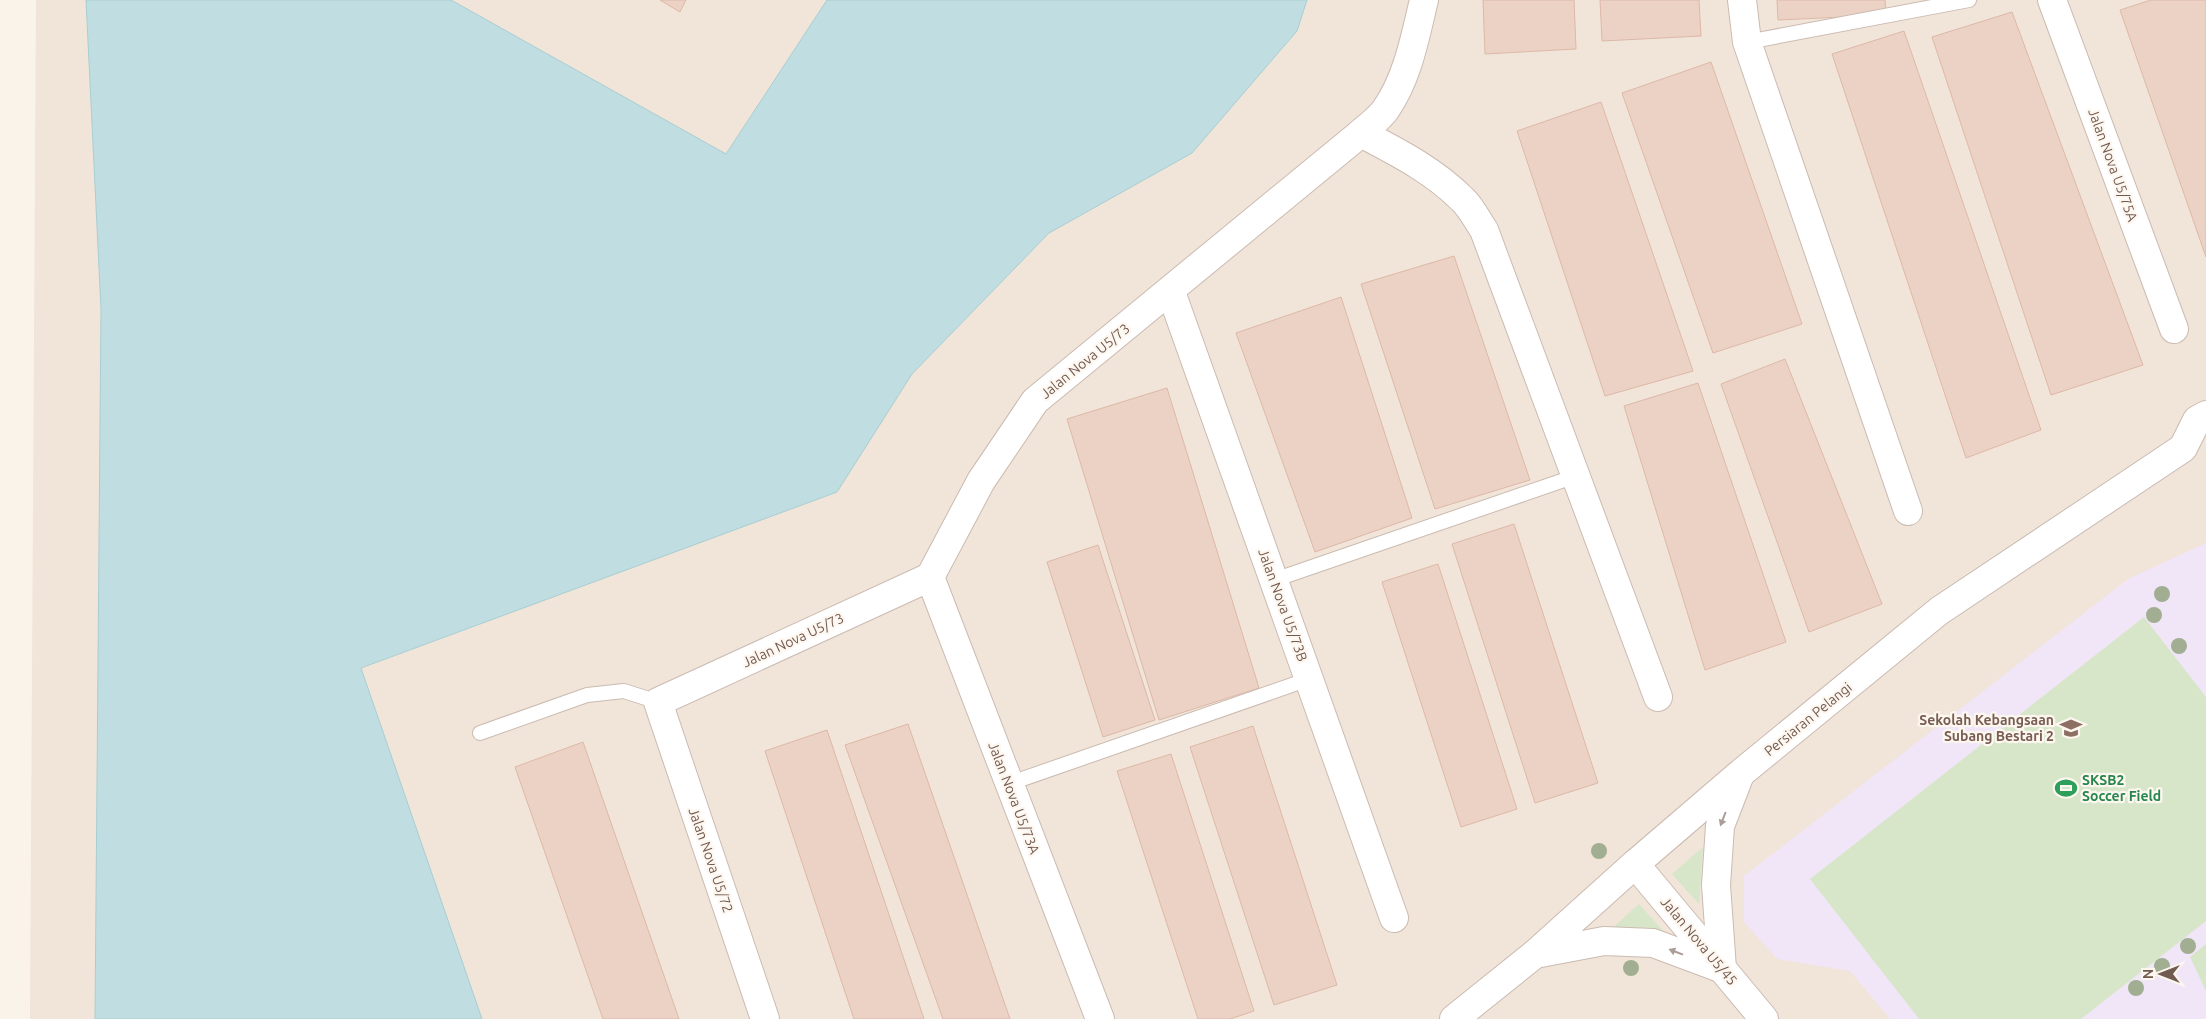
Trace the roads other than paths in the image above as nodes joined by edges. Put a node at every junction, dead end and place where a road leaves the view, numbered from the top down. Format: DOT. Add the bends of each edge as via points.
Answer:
graph roads {
  1 [pos="1424,0"];
  2 [pos="1742,0"];
  3 [pos="1969,0"];
  4 [pos="2052,0"];
  5 [pos="1747,42"];
  6 [pos="1362,133"];
  7 [pos="1171,292"];
  8 [pos="2174,329"];
  9 [pos="2206,415"];
  10 [pos="2195,449"];
  11 [pos="1576,476"];
  12 [pos="1908,511"];
  13 [pos="930,577"];
  14 [pos="1274,580"];
  15 [pos="1309,678"];
  16 [pos="1658,697"];
  17 [pos="658,702"];
  18 [pos="480,733"];
  19 [pos="1741,773"];
  20 [pos="1008,784"];
  21 [pos="1634,864"];
  22 [pos="1394,918"];
  23 [pos="1535,954"];
  24 [pos="1722,969"];
  25 [pos="765,1019"];
  26 [pos="1100,1019"];
  27 [pos="1454,1019"];
  28 [pos="1764,1019"];
  1 -- 6 [label="street, Jalan Nova U5/73" via="1402,80 1386,110"];
  2 -- 5 [label="street"];
  3 -- 5 [label="lane"];
  4 -- 8 [label="street, Jalan Nova U5/75A"];
  5 -- 12 [label="street"];
  6 -- 7 [label="street, Jalan Nova U5/73"];
  6 -- 11 [label="street" via="1435,175 1464,200 1484,230"];
  7 -- 13 [label="street, Jalan Nova U5/73" via="1035,401 981,481"];
  7 -- 14 [label="street, Jalan Nova U5/73B"];
  9 -- 10 [label="street, Persiaran Pelangi" via="2197,420"];
  10 -- 19 [label="street, Persiaran Pelangi" via="1940,611"];
  11 -- 14 [label="lane"];
  11 -- 16 [label="street"];
  13 -- 17 [label="street, Jalan Nova U5/73"];
  13 -- 20 [label="street, Jalan Nova U5/73A"];
  14 -- 15 [label="street, Jalan Nova U5/73B"];
  15 -- 20 [label="lane"];
  15 -- 22 [label="street, Jalan Nova U5/73B"];
  17 -- 18 [label="lane" via="624,691 587,695"];
  17 -- 25 [label="street, Jalan Nova U5/72"];
  19 -- 21 [label="street, Persiaran Pelangi"];
  19 -- 24 [label="street, one-way" via="1720,826 1716,885"];
  20 -- 26 [label="street, Jalan Nova U5/73A"];
  21 -- 23 [label="street, Persiaran Pelangi"];
  21 -- 24 [label="street, Jalan Nova U5/45"];
  24 -- 23 [label="street, one-way" via="1653,943 1604,941"];
  23 -- 27 [label="street, Persiaran Pelangi"];
  24 -- 28 [label="street, Jalan Nova U5/45"];
}
